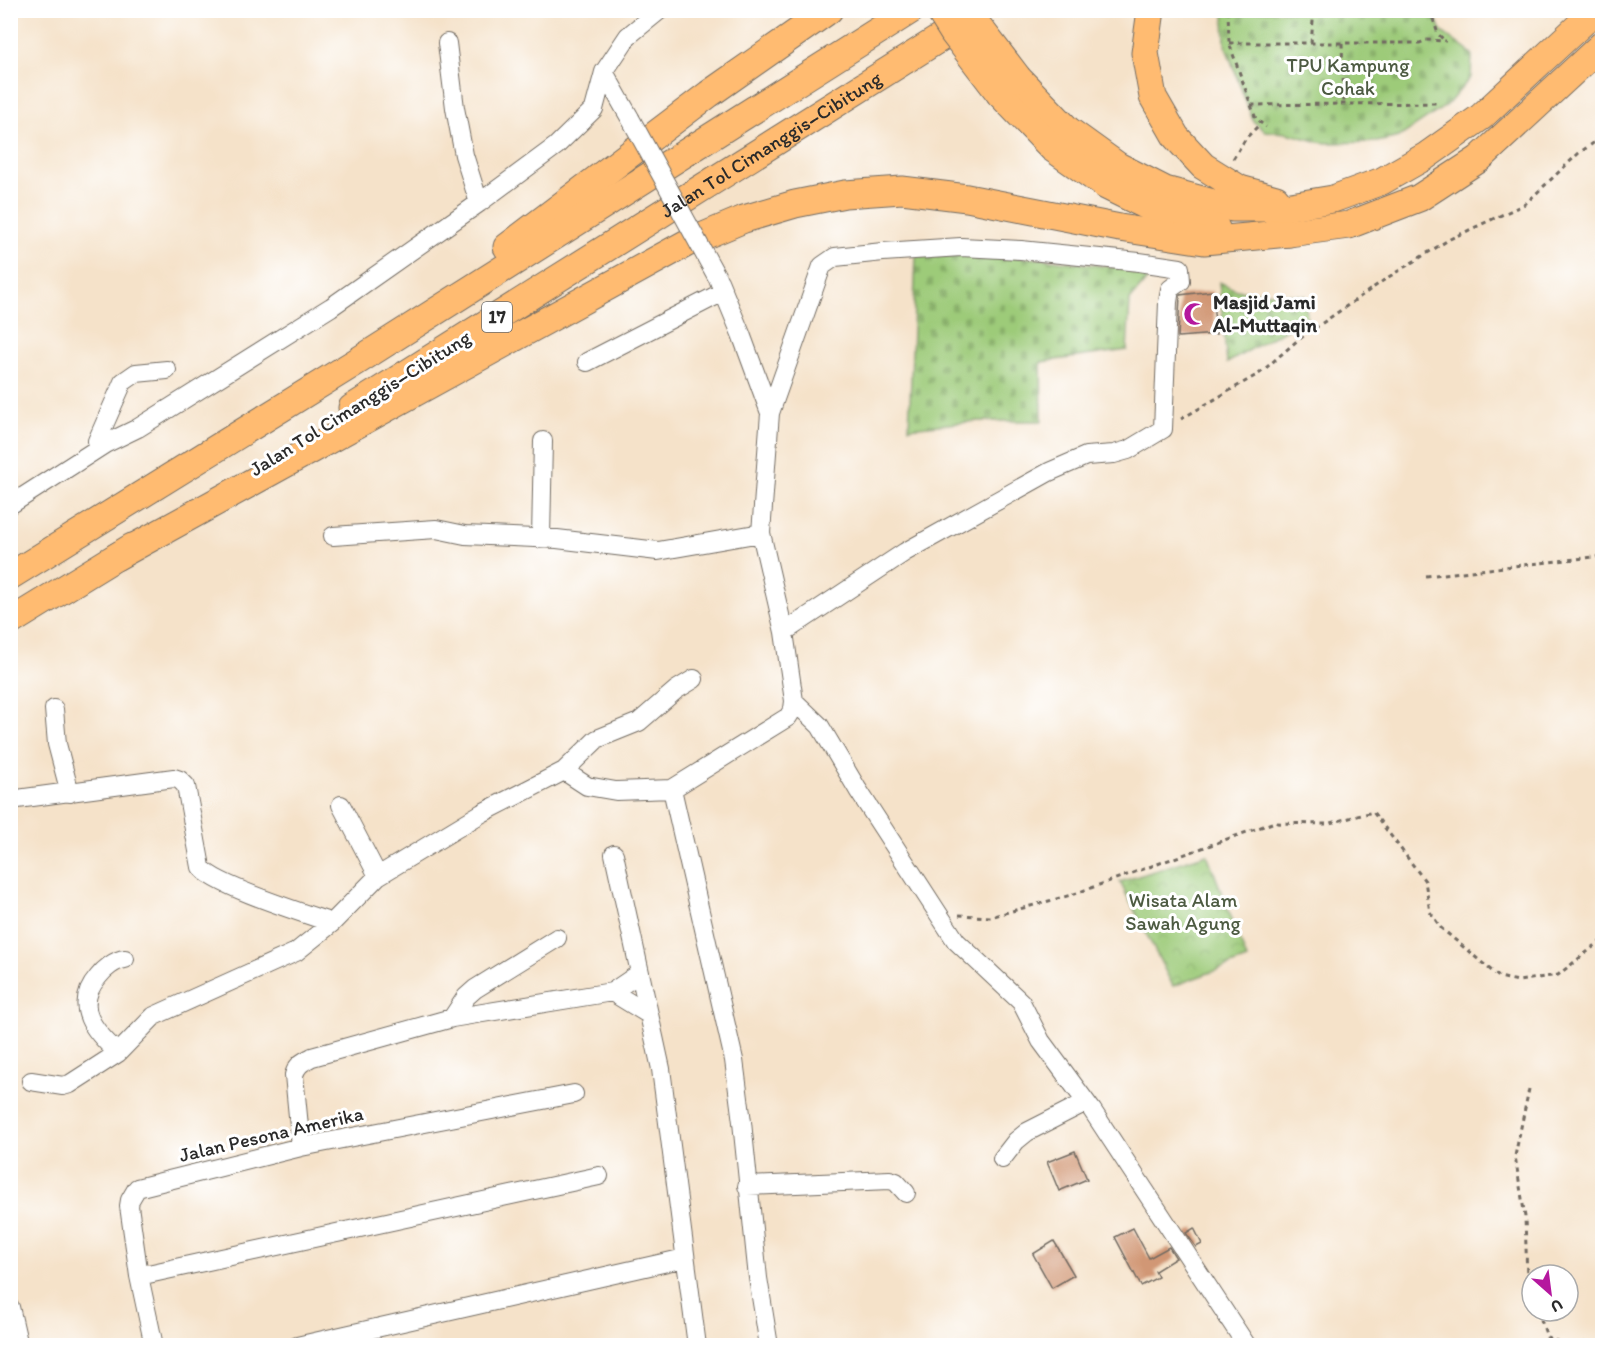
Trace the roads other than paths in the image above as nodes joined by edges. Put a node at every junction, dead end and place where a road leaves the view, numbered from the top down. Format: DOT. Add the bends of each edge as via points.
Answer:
graph roads {
  1 [pos="660,10"];
  2 [pos="829,10"];
  3 [pos="911,10"];
  4 [pos="939,10"];
  5 [pos="966,10"];
  6 [pos="983,10"];
  7 [pos="1151,10"];
  8 [pos="1596,10"];
  9 [pos="447,43"];
  10 [pos="1602,45"];
  11 [pos="604,72"];
  12 [pos="1009,86"];
  13 [pos="1333,199"];
  14 [pos="479,203"];
  15 [pos="1289,233"];
  16 [pos="720,284"];
  17 [pos="356,362"];
  18 [pos="586,362"];
  19 [pos="167,370"];
  20 [pos="770,413"];
  21 [pos="95,438"];
  22 [pos="543,441"];
  23 [pos="10,505"];
  24 [pos="761,533"];
  25 [pos="333,536"];
  26 [pos="541,538"];
  27 [pos="116,557"];
  28 [pos="10,576"];
  29 [pos="10,622"];
  30 [pos="784,632"];
  31 [pos="694,679"];
  32 [pos="794,701"];
  33 [pos="54,709"];
  34 [pos="564,771"];
  35 [pos="672,789"];
  36 [pos="70,793"];
  37 [pos="10,800"];
  38 [pos="341,805"];
  39 [pos="614,854"];
  40 [pos="378,876"];
  41 [pos="332,924"];
  42 [pos="557,938"];
  43 [pos="125,959"];
  44 [pos="639,973"];
  45 [pos="612,992"];
  46 [pos="648,1014"];
  47 [pos="453,1018"];
  48 [pos="118,1053"];
  49 [pos="31,1082"];
  50 [pos="574,1094"];
  51 [pos="1086,1102"];
  52 [pos="300,1147"];
  53 [pos="1002,1159"];
  54 [pos="599,1176"];
  55 [pos="747,1186"];
  56 [pos="906,1193"];
  57 [pos="685,1258"];
  58 [pos="139,1276"];
  59 [pos="10,1307"];
  60 [pos="19,1346"];
  61 [pos="154,1346"];
  62 [pos="297,1346"];
  63 [pos="697,1346"];
  64 [pos="769,1346"];
  65 [pos="1247,1346"];
  1 -- 11 [label="street" via="628,36"];
  2 -- 17 [label="highway" via="709,94"];
  3 -- 17 [label="highway, Jalan Tol Cimanggis–Cibitung / 17"];
  4 -- 12 [label="highway, bridge" via="954,34"];
  5 -- 12 [label="highway, bridge"];
  6 -- 27 [label="highway, Jalan Tol Cimanggis–Cibitung / 17"];
  7 -- 13 [label="highway" via="1145,53 1153,97 1176,137 1203,166 1240,189 1279,199"];
  8 -- 13 [label="highway" via="1480,117 1426,156 1382,181"];
  9 -- 14 [label="street" via="464,155"];
  10 -- 15 [label="highway" via="1479,159 1419,198 1349,225"];
  11 -- 14 [label="street" via="594,109 556,146"];
  11 -- 16 [label="street, bridge"];
  12 -- 13 [label="highway" via="1118,166 1166,189 1232,208 1279,208"];
  12 -- 15 [label="highway" via="1052,148 1106,186 1157,211 1228,231"];
  14 -- 21 [label="street" via="331,307 138,428"];
  15 -- 27 [label="highway" via="1204,241 902,190 845,194 795,204 744,219 687,243"];
  16 -- 18 [label="street"];
  16 -- 20 [label="street"];
  17 -- 28 [label="highway, Jalan Tol Cimanggis–Cibitung / 17"];
  19 -- 21 [label="street" via="136,373 123,382"];
  20 -- 24 [label="street"];
  20 -- 30 [label="street" via="822,266 835,256 961,247 1180,268 1181,281 1170,289 1168,302 1163,429 1128,450 1086,456 1049,472 905,552"];
  21 -- 23 [label="street"];
  22 -- 26 [label="street"];
  24 -- 26 [label="street" via="658,551"];
  24 -- 30 [label="street"];
  25 -- 26 [label="street" via="436,529 465,535"];
  27 -- 29 [label="highway, Jalan Tol Cimanggis–Cibitung / 17"];
  30 -- 32 [label="street"];
  31 -- 34 [label="street" via="639,722 597,739"];
  32 -- 35 [label="street" via="788,717"];
  32 -- 51 [label="street" via="820,726 956,941 1021,1002 1041,1041"];
  33 -- 36 [label="street" via="57,744"];
  34 -- 35 [label="street" via="587,786 616,791"];
  34 -- 40 [label="street" via="482,813"];
  35 -- 55 [label="street" via="734,1060"];
  36 -- 37 [label="street"];
  36 -- 41 [label="street" via="180,780 186,786 201,867 208,875"];
  38 -- 40 [label="street"];
  39 -- 44 [label="street"];
  40 -- 41 [label="street"];
  41 -- 48 [label="street" via="296,952 154,1016"];
  42 -- 47 [label="street" via="475,989"];
  43 -- 48 [label="street" via="103,971 85,1000 93,1024"];
  44 -- 45 [label="street"];
  44 -- 46 [label="street"];
  45 -- 46 [label="street"];
  45 -- 47 [label="street"];
  46 -- 57 [label="street" via="661,1069"];
  47 -- 52 [label="street" via="300,1063 294,1075"];
  48 -- 49 [label="street" via="69,1084"];
  50 -- 52 [label="street, Jalan Pesona Amerika"];
  51 -- 53 [label="street" via="1027,1132"];
  51 -- 65 [label="street"];
  52 -- 58 [label="street, Jalan Pesona Amerika" via="136,1188 129,1206"];
  54 -- 58 [label="street"];
  55 -- 56 [label="street" via="890,1180"];
  55 -- 64 [label="street"];
  57 -- 62 [label="street"];
  57 -- 63 [label="street"];
  58 -- 61 [label="street, Jalan Pesona Amerika"];
  59 -- 60 [label="street"];
}
